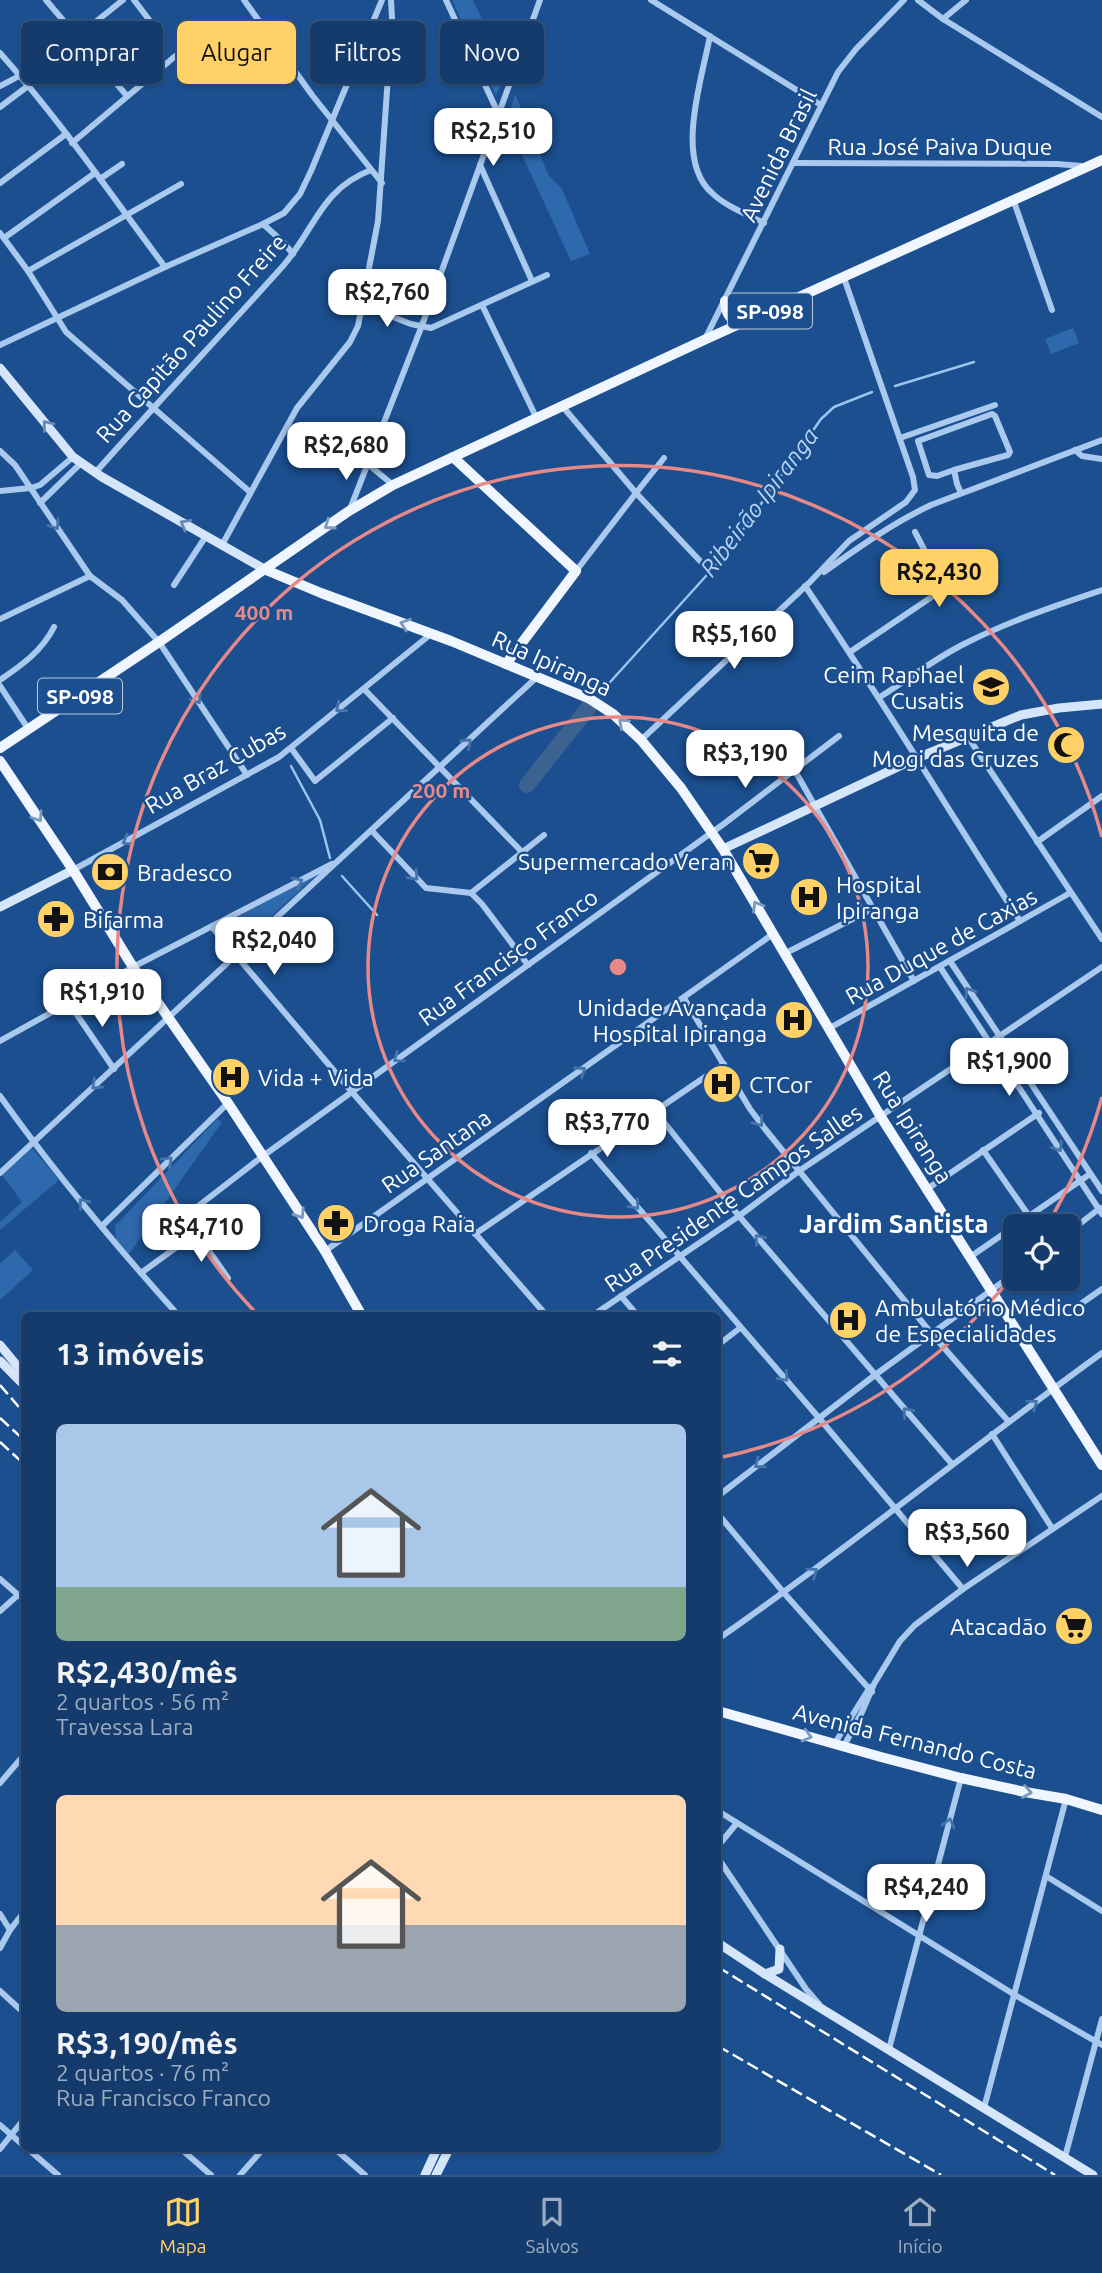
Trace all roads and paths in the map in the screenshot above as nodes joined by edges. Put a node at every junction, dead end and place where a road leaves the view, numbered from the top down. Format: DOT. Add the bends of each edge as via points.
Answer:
graph roads {
  1 [pos="46,0"];
  2 [pos="122,0"];
  3 [pos="134,0"];
  4 [pos="244,0"];
  5 [pos="382,0"];
  6 [pos="391,0"];
  7 [pos="446,0"];
  8 [pos="540,0"];
  9 [pos="651,0"];
  10 [pos="667,0"];
  11 [pos="904,0"];
  12 [pos="918,0"];
  13 [pos="966,0"];
  14 [pos="663,7"];
  15 [pos="943,19"];
  16 [pos="63,21"];
  17 [pos="96,21"];
  18 [pos="150,21"];
  19 [pos="710,36"];
  20 [pos="0,52"];
  21 [pos="177,54"];
  22 [pos="21,76"];
  23 [pos="117,84"];
  24 [pos="0,86"];
  25 [pos="28,86"];
  26 [pos="127,96"];
  27 [pos="821,105"];
  28 [pos="0,107"];
  29 [pos="498,114"];
  30 [pos="1102,117"];
  31 [pos="331,119"];
  32 [pos="66,134"];
  33 [pos="72,143"];
  34 [pos="1102,160"];
  35 [pos="793,163"];
  36 [pos="122,164"];
  37 [pos="480,165"];
  38 [pos="1087,167"];
  39 [pos="372,170"];
  40 [pos="95,173"];
  41 [pos="100,179"];
  42 [pos="0,183"];
  43 [pos="382,183"];
  44 [pos="181,184"];
  45 [pos="1013,199"];
  46 [pos="126,216"];
  47 [pos="764,223"];
  48 [pos="263,224"];
  49 [pos="2,236"];
  50 [pos="293,254"];
  51 [pos="165,267"];
  52 [pos="28,271"];
  53 [pos="547,275"];
  54 [pos="844,278"];
  55 [pos="532,281"];
  56 [pos="725,301"];
  57 [pos="362,305"];
  58 [pos="482,305"];
  59 [pos="1052,310"];
  60 [pos="57,318"];
  61 [pos="741,324"];
  62 [pos="421,328"];
  63 [pos="704,340"];
  64 [pos="0,345"];
  65 [pos="0,368"];
  66 [pos="995,405"];
  67 [pos="563,407"];
  68 [pos="152,409"];
  69 [pos="537,419"];
  70 [pos="900,438"];
  71 [pos="1102,440"];
  72 [pos="1075,450"];
  73 [pos="0,451"];
  74 [pos="453,457"];
  75 [pos="664,458"];
  76 [pos="1102,459"];
  77 [pos="77,460"];
  78 [pos="15,465"];
  79 [pos="369,465"];
  80 [pos="954,470"];
  81 [pos="95,473"];
  82 [pos="393,485"];
  83 [pos="31,488"];
  84 [pos="20,489"];
  85 [pos="0,491"];
  86 [pos="250,492"];
  87 [pos="635,492"];
  88 [pos="961,493"];
  89 [pos="40,503"];
  90 [pos="349,511"];
  91 [pos="915,532"];
  92 [pos="206,536"];
  93 [pos="222,545"];
  94 [pos="702,563"];
  95 [pos="266,570"];
  96 [pos="576,571"];
  97 [pos="90,576"];
  98 [pos="174,585"];
  99 [pos="807,585"];
  100 [pos="1102,590"];
  101 [pos="0,618"];
  102 [pos="54,627"];
  103 [pos="430,634"];
  104 [pos="159,642"];
  105 [pos="850,652"];
  106 [pos="506,664"];
  107 [pos="537,677"];
  108 [pos="0,680"];
  109 [pos="0,686"];
  110 [pos="364,689"];
  111 [pos="880,697"];
  112 [pos="1101,707"];
  113 [pos="393,718"];
  114 [pos="29,730"];
  115 [pos="839,736"];
  116 [pos="968,737"];
  117 [pos="641,740"];
  118 [pos="0,748"];
  119 [pos="291,748"];
  120 [pos="915,759"];
  121 [pos="0,761"];
  122 [pos="440,768"];
  123 [pos="794,769"];
  124 [pos="247,775"];
  125 [pos="1102,796"];
  126 [pos="817,806"];
  127 [pos="372,831"];
  128 [pos="712,832"];
  129 [pos="544,835"];
  130 [pos="1037,842"];
  131 [pos="723,849"];
  132 [pos="522,852"];
  133 [pos="342,859"];
  134 [pos="73,870"];
  135 [pos="471,893"];
  136 [pos="1070,893"];
  137 [pos="0,907"];
  138 [pos="874,908"];
  139 [pos="1020,921"];
  140 [pos="212,927"];
  141 [pos="773,934"];
  142 [pos="1102,939"];
  143 [pos="786,953"];
  144 [pos="237,956"];
  145 [pos="950,961"];
  146 [pos="528,965"];
  147 [pos="133,967"];
  148 [pos="940,967"];
  149 [pos="1102,967"];
  150 [pos="914,981"];
  151 [pos="684,998"];
  152 [pos="69,1003"];
  153 [pos="169,1018"];
  154 [pos="828,1029"];
  155 [pos="999,1036"];
  156 [pos="0,1041"];
  157 [pos="988,1042"];
  158 [pos="724,1064"];
  159 [pos="114,1069"];
  160 [pos="352,1092"];
  161 [pos="0,1096"];
  162 [pos="228,1103"];
  163 [pos="1046,1108"];
  164 [pos="655,1111"];
  165 [pos="1037,1115"];
  166 [pos="881,1117"];
  167 [pos="33,1143"];
  168 [pos="983,1150"];
  169 [pos="591,1153"];
  170 [pos="263,1156"];
  171 [pos="799,1171"];
  172 [pos="0,1173"];
  173 [pos="1090,1174"];
  174 [pos="427,1178"];
  175 [pos="1080,1181"];
  176 [pos="927,1189"];
  177 [pos="1102,1191"];
  178 [pos="1101,1210"];
  179 [pos="1028,1214"];
  180 [pos="1032,1214"];
  181 [pos="739,1216"];
  182 [pos="1080,1225"];
  183 [pos="102,1226"];
  184 [pos="196,1233"];
  185 [pos="475,1234"];
  186 [pos="1003,1234"];
  187 [pos="325,1251"];
  188 [pos="679,1256"];
  189 [pos="970,1257"];
  190 [pos="138,1270"];
  191 [pos="228,1278"];
  192 [pos="1003,1282"];
  193 [pos="1102,1289"];
  194 [pos="990,1292"];
  195 [pos="621,1296"];
  196 [pos="1082,1303"];
  197 [pos="175,1312"];
  198 [pos="360,1312"];
  199 [pos="543,1312"];
  200 [pos="598,1312"];
  201 [pos="635,1312"];
  202 [pos="740,1328"];
  203 [pos="931,1333"];
  204 [pos="721,1343"];
  205 [pos="0,1345"];
  206 [pos="1102,1353"];
  207 [pos="0,1361"];
  208 [pos="21,1370"];
  209 [pos="875,1375"];
  210 [pos="21,1382"];
  211 [pos="1054,1388"];
  212 [pos="820,1418"];
  213 [pos="1009,1422"];
  214 [pos="992,1434"];
  215 [pos="952,1464"];
  216 [pos="1102,1465"];
  217 [pos="721,1494"];
  218 [pos="1102,1496"];
  219 [pos="896,1509"];
  220 [pos="721,1518"];
  221 [pos="1052,1528"];
  222 [pos="0,1579"];
  223 [pos="963,1588"];
  224 [pos="784,1593"];
  225 [pos="18,1595"];
  226 [pos="21,1598"];
  227 [pos="0,1611"];
  228 [pos="721,1637"];
  229 [pos="870,1690"];
  230 [pos="721,1712"];
  231 [pos="839,1745"];
  232 [pos="21,1761"];
  233 [pos="961,1778"];
  234 [pos="0,1783"];
  235 [pos="1066,1799"];
  236 [pos="1102,1810"];
  237 [pos="721,1813"];
  238 [pos="737,1824"];
  239 [pos="721,1843"];
  240 [pos="721,1862"];
  241 [pos="1046,1876"];
  242 [pos="1102,1911"];
  243 [pos="0,1914"];
  244 [pos="21,1916"];
  245 [pos="10,1930"];
  246 [pos="919,1936"];
  247 [pos="721,1944"];
  248 [pos="0,1948"];
  249 [pos="780,1949"];
  250 [pos="765,1974"];
  251 [pos="0,1991"];
  252 [pos="1015,1995"];
  253 [pos="21,2009"];
  254 [pos="828,2012"];
  255 [pos="1102,2019"];
  256 [pos="1099,2043"];
  257 [pos="889,2049"];
  258 [pos="984,2108"];
  259 [pos="21,2123"];
  260 [pos="0,2125"];
  261 [pos="12,2135"];
  262 [pos="21,2143"];
  263 [pos="0,2149"];
  264 [pos="31,2152"];
  265 [pos="184,2152"];
  266 [pos="260,2152"];
  267 [pos="338,2152"];
  268 [pos="436,2152"];
  269 [pos="448,2152"];
  270 [pos="1065,2157"];
  271 [pos="58,2175"];
  272 [pos="211,2175"];
  273 [pos="240,2175"];
  274 [pos="365,2175"];
  275 [pos="425,2175"];
  276 [pos="436,2175"];
  277 [pos="1093,2175"];
  1 -- 16 [label="street"];
  2 -- 17 [label="street"];
  3 -- 18 [label="street"];
  4 -- 31 [label="street"];
  5 -- 31 [label="street"];
  6 -- 43 [label="street"];
  7 -- 29 [label="street"];
  8 -- 29 [label="street"];
  9 -- 14 [label="street"];
  10 -- 14 [label="street"];
  11 -- 27 [label="street, Avenida Brasil" via="847,59"];
  12 -- 15 [label="street"];
  13 -- 15 [label="street"];
  14 -- 19 [label="street"];
  15 -- 30 [label="street"];
  19 -- 27 [label="street"];
  19 -- 47 [label="street" via="692,139 695,168 713,195"];
  20 -- 22 [label="street"];
  21 -- 26 [label="street"];
  22 -- 24 [label="street"];
  23 -- 26 [label="street"];
  25 -- 28 [label="street"];
  25 -- 32 [label="street"];
  26 -- 33 [label="street"];
  27 -- 35 [label="street, Avenida Brasil"];
  29 -- 37 [label="street"];
  31 -- 39 [label="street"];
  31 -- 48 [label="street" via="300,194 284,213"];
  32 -- 33 [label="street"];
  32 -- 42 [label="street"];
  33 -- 40 [label="street"];
  34 -- 38 [label="main road, SP-098"];
  35 -- 38 [label="street, Rua José Paiva Duque"];
  35 -- 47 [label="street, Avenida Brasil"];
  36 -- 41 [label="street"];
  37 -- 55 [label="street"];
  37 -- 62 [label="street"];
  38 -- 45 [label="main road, SP-098"];
  39 -- 43 [label="street"];
  39 -- 50 [label="street, Rua Capitão Paulino Freire" via="354,176 337,190"];
  40 -- 41 [label="street"];
  40 -- 49 [label="street"];
  41 -- 46 [label="street"];
  43 -- 57 [label="street"];
  44 -- 46 [label="street"];
  45 -- 54 [label="main road, SP-098"];
  45 -- 59 [label="street"];
  46 -- 51 [label="street"];
  46 -- 52 [label="street"];
  47 -- 56 [label="street, Avenida Brasil"];
  48 -- 50 [label="street"];
  48 -- 51 [label="street"];
  49 -- 52 [label="street"];
  50 -- 68 [label="street, Rua Capitão Paulino Freire"];
  51 -- 60 [label="street"];
  52 -- 60 [label="street"];
  53 -- 55 [label="street"];
  54 -- 61 [label="main road, SP-098"];
  54 -- 70 [label="street"];
  55 -- 58 [label="street"];
  56 -- 61 [label="main road" via="728,316"];
  56 -- 63 [label="street, Avenida Brasil"];
  57 -- 62 [label="street"];
  57 -- 86 [label="street" via="350,342 297,408"];
  58 -- 62 [label="street" via="431,328"];
  58 -- 69 [label="street"];
  60 -- 64 [label="street"];
  60 -- 68 [label="street" via="66,332"];
  61 -- 63 [label="main road, SP-098"];
  62 -- 79 [label="street"];
  63 -- 67 [label="main road, SP-098"];
  77 -- 65 [label="main road, Rua Ipiranga, one-way"];
  66 -- 70 [label="street"];
  67 -- 69 [label="main road, SP-098"];
  67 -- 87 [label="street"];
  68 -- 81 [label="street, Rua Capitão Paulino Freire"];
  68 -- 86 [label="street"];
  69 -- 74 [label="main road, SP-098"];
  70 -- 99 [label="street" via="915,484 912,497 849,541"];
  71 -- 72 [label="street"];
  72 -- 76 [label="street"];
  72 -- 88 [label="street"];
  73 -- 78 [label="street"];
  74 -- 82 [label="main road, SP-098"];
  74 -- 96 [label="main road"];
  75 -- 87 [label="street"];
  77 -- 81 [label="main road, Rua Ipiranga"];
  77 -- 83 [label="street, Rua Capitão Paulino Freire"];
  77 -- 89 [label="street"];
  78 -- 83 [label="street"];
  78 -- 84 [label="street"];
  79 -- 82 [label="street"];
  79 -- 90 [label="street"];
  80 -- 80 [label="street" via="929,475 918,441 995,416 1010,452"];
  80 -- 88 [label="street"];
  92 -- 81 [label="main road, Rua Ipiranga, one-way"];
  82 -- 90 [label="main road, SP-098"];
  83 -- 84 [label="street, Rua Capitão Paulino Freire"];
  83 -- 89 [label="street"];
  84 -- 85 [label="street, Rua Capitão Paulino Freire"];
  86 -- 93 [label="street"];
  87 -- 94 [label="street"];
  87 -- 96 [label="street"];
  88 -- 99 [label="street" via="907,516"];
  89 -- 97 [label="street, one-way"];
  90 -- 95 [label="main road, SP-098, one-way"];
  91 -- 105 [label="street" via="942,590"];
  92 -- 93 [label="main road, Rua Ipiranga"];
  92 -- 98 [label="street"];
  93 -- 95 [label="main road, Rua Ipiranga"];
  103 -- 95 [label="main road, Rua Ipiranga, one-way"];
  95 -- 104 [label="main road, SP-098"];
  96 -- 106 [label="main road"];
  97 -- 101 [label="street"];
  97 -- 104 [label="street" via="122,600"];
  99 -- 105 [label="street"];
  99 -- 117 [label="street"];
  100 -- 111 [label="street" via="991,631"];
  102 -- 108 [label="street" via="37,652"];
  103 -- 106 [label="main road, Rua Ipiranga"];
  103 -- 110 [label="street, Rua Braz Cubas"];
  104 -- 114 [label="main road, SP-098"];
  104 -- 124 [label="street, one-way"];
  105 -- 111 [label="street"];
  106 -- 107 [label="main road, Rua Ipiranga"];
  117 -- 107 [label="main road, Rua Ipiranga, one-way" via="590,698"];
  122 -- 107 [label="street, one-way"];
  109 -- 114 [label="street"];
  110 -- 113 [label="street"];
  110 -- 119 [label="street, Rua Braz Cubas, one-way"];
  111 -- 120 [label="street"];
  112 -- 116 [label="main road" via="1030,713"];
  113 -- 119 [label="street" via="315,781"];
  113 -- 122 [label="street"];
  114 -- 118 [label="main road, SP-098"];
  115 -- 123 [label="street, Rua Francisco Franco"];
  116 -- 120 [label="main road"];
  116 -- 130 [label="street"];
  117 -- 128 [label="main road, Rua Ipiranga"];
  119 -- 124 [label="street, Rua Braz Cubas"];
  120 -- 126 [label="main road"];
  120 -- 139 [label="street"];
  121 -- 134 [label="main road, one-way"];
  122 -- 127 [label="street"];
  122 -- 132 [label="street"];
  123 -- 126 [label="street"];
  123 -- 128 [label="street, Rua Francisco Franco"];
  124 -- 134 [label="street, Rua Braz Cubas, one-way"];
  125 -- 130 [label="street"];
  126 -- 131 [label="main road"];
  126 -- 138 [label="street"];
  127 -- 133 [label="street"];
  127 -- 135 [label="street, one-way" via="426,888"];
  128 -- 131 [label="main road, Rua Ipiranga"];
  128 -- 146 [label="street, Rua Francisco Franco"];
  129 -- 132 [label="street"];
  130 -- 136 [label="street"];
  141 -- 131 [label="main road, Rua Ipiranga, one-way"];
  132 -- 135 [label="street"];
  140 -- 133 [label="street, one-way"];
  133 -- 144 [label="street"];
  134 -- 137 [label="main road, Rua Braz Cubas"];
  134 -- 147 [label="main road"];
  135 -- 146 [label="street"];
  136 -- 139 [label="street, Rua Duque de Caxias"];
  136 -- 142 [label="street"];
  138 -- 143 [label="street"];
  138 -- 150 [label="street"];
  139 -- 145 [label="street, Rua Duque de Caxias"];
  140 -- 144 [label="street"];
  140 -- 147 [label="street"];
  141 -- 143 [label="main road, Rua Ipiranga"];
  141 -- 151 [label="street, Rua Santana"];
  143 -- 154 [label="main road, Rua Ipiranga"];
  144 -- 153 [label="street"];
  144 -- 160 [label="street"];
  145 -- 148 [label="street, Rua Duque de Caxias"];
  155 -- 145 [label="street, one-way"];
  146 -- 160 [label="street, Rua Francisco Franco, one-way"];
  147 -- 152 [label="street"];
  147 -- 153 [label="main road"];
  148 -- 150 [label="street, Rua Duque de Caxias"];
  148 -- 157 [label="street"];
  149 -- 155 [label="street, Rua Presidente Campos Salles"];
  150 -- 154 [label="street, Rua Duque de Caxias"];
  151 -- 158 [label="street"];
  174 -- 151 [label="street, Rua Santana, one-way"];
  152 -- 156 [label="street"];
  152 -- 159 [label="street"];
  153 -- 159 [label="street"];
  153 -- 162 [label="main road"];
  154 -- 166 [label="main road, Rua Ipiranga"];
  155 -- 157 [label="street, Rua Presidente Campos Salles"];
  155 -- 163 [label="street"];
  157 -- 165 [label="street"];
  157 -- 166 [label="street, Rua Presidente Campos Salles"];
  158 -- 164 [label="street"];
  158 -- 171 [label="street, one-way" via="750,1110"];
  159 -- 167 [label="street, one-way"];
  160 -- 170 [label="street, Rua Francisco Franco"];
  160 -- 174 [label="street"];
  161 -- 167 [label="street"];
  162 -- 170 [label="main road"];
  183 -- 162 [label="street, one-way"];
  163 -- 165 [label="street"];
  163 -- 173 [label="street"];
  164 -- 169 [label="street"];
  164 -- 181 [label="street"];
  165 -- 168 [label="street"];
  165 -- 175 [label="street, one-way"];
  166 -- 171 [label="street, Rua Presidente Campos Salles"];
  166 -- 176 [label="main road, Rua Ipiranga"];
  167 -- 172 [label="street"];
  183 -- 167 [label="street, one-way"];
  168 -- 176 [label="street"];
  168 -- 179 [label="street"];
  169 -- 185 [label="street"];
  169 -- 188 [label="street, one-way"];
  170 -- 184 [label="street, Rua Francisco Franco" via="197,1207 189,1220"];
  170 -- 187 [label="main road, one-way"];
  171 -- 181 [label="street, Rua Presidente Campos Salles"];
  171 -- 203 [label="street"];
  173 -- 175 [label="street"];
  173 -- 177 [label="street"];
  174 -- 185 [label="street"];
  174 -- 187 [label="street, Rua Santana"];
  175 -- 178 [label="street"];
  175 -- 180 [label="street"];
  176 -- 189 [label="main road, Rua Ipiranga"];
  178 -- 182 [label="street"];
  181 -- 188 [label="street, Rua Presidente Campos Salles"];
  209 -- 181 [label="street, one-way"];
  183 -- 190 [label="street"];
  184 -- 190 [label="street"];
  184 -- 191 [label="street"];
  185 -- 199 [label="street"];
  186 -- 189 [label="street"];
  187 -- 198 [label="main road"];
  188 -- 195 [label="street, Rua Presidente Campos Salles"];
  188 -- 202 [label="street"];
  189 -- 194 [label="main road, Rua Ipiranga"];
  190 -- 197 [label="street"];
  192 -- 194 [label="street"];
  193 -- 196 [label="street"];
  194 -- 203 [label="street"];
  194 -- 211 [label="main road, Rua Ipiranga"];
  195 -- 200 [label="street, Rua Presidente Campos Salles"];
  195 -- 201 [label="street"];
  202 -- 204 [label="street"];
  202 -- 212 [label="street, one-way"];
  203 -- 209 [label="street"];
  203 -- 213 [label="street"];
  205 -- 208 [label="main road"];
  206 -- 211 [label="street"];
  207 -- 210 [label="main road"];
  209 -- 212 [label="street"];
  215 -- 209 [label="street, one-way"];
  213 -- 211 [label="street, one-way"];
  211 -- 216 [label="main road, Rua Ipiranga"];
  212 -- 217 [label="street, one-way"];
  212 -- 219 [label="street"];
  213 -- 214 [label="street"];
  214 -- 215 [label="street"];
  214 -- 221 [label="street"];
  215 -- 219 [label="street"];
  218 -- 221 [label="street"];
  219 -- 223 [label="street"];
  224 -- 219 [label="street, one-way"];
  220 -- 224 [label="street"];
  221 -- 223 [label="street"];
  222 -- 225 [label="street"];
  223 -- 229 [label="street" via="908,1631"];
  224 -- 228 [label="street"];
  224 -- 229 [label="street"];
  225 -- 226 [label="street"];
  225 -- 227 [label="street"];
  229 -- 231 [label="street"];
  230 -- 231 [label="main road, Avenida Fernando Costa, one-way"];
  231 -- 233 [label="main road, Avenida Fernando Costa"];
  232 -- 234 [label="street"];
  233 -- 235 [label="main road, Avenida Fernando Costa, one-way"];
  246 -- 233 [label="street, one-way"];
  235 -- 236 [label="main road, Avenida Fernando Costa"];
  235 -- 241 [label="street"];
  237 -- 238 [label="street"];
  238 -- 239 [label="street"];
  238 -- 246 [label="street"];
  240 -- 249 [label="street"];
  241 -- 242 [label="street"];
  241 -- 252 [label="street"];
  243 -- 245 [label="street"];
  244 -- 245 [label="street"];
  245 -- 248 [label="street"];
  246 -- 252 [label="street"];
  246 -- 257 [label="street"];
  247 -- 250 [label="main road"];
  249 -- 250 [label="main road" via="779,1969"];
  249 -- 254 [label="street" via="806,1989"];
  250 -- 254 [label="main road"];
  251 -- 253 [label="street"];
  252 -- 256 [label="street"];
  252 -- 258 [label="street"];
  254 -- 257 [label="main road"];
  255 -- 256 [label="street"];
  256 -- 270 [label="street"];
  257 -- 258 [label="main road"];
  258 -- 270 [label="main road"];
  259 -- 261 [label="street"];
  260 -- 261 [label="street"];
  261 -- 262 [label="street"];
  261 -- 263 [label="street"];
  264 -- 271 [label="street"];
  265 -- 272 [label="street"];
  266 -- 273 [label="street"];
  267 -- 274 [label="street"];
  268 -- 275 [label="main road"];
  269 -- 276 [label="main road"];
  270 -- 277 [label="main road"];
}
